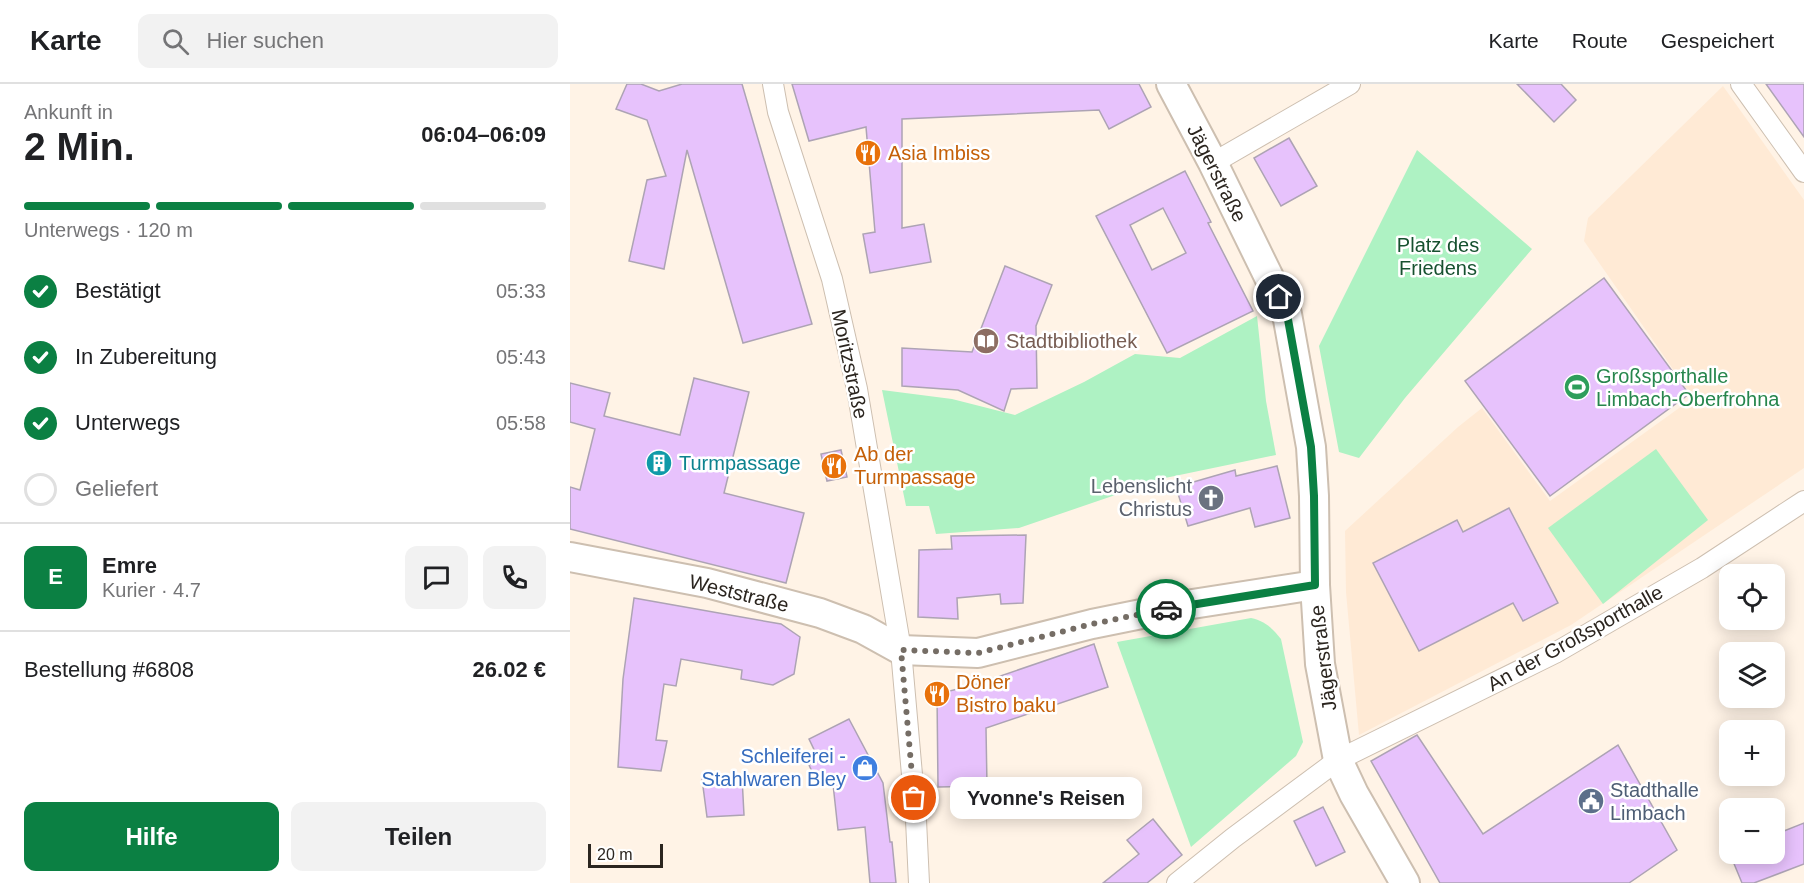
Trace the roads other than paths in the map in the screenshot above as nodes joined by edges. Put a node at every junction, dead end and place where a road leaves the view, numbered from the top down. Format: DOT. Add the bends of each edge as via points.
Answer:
graph roads {
  1 [pos="773,84"];
  2 [pos="1171,84"];
  3 [pos="1350,84"];
  4 [pos="1741,84"];
  5 [pos="1213,163"];
  6 [pos="1804,172"];
  7 [pos="1804,501"];
  8 [pos="570,557"];
  9 [pos="1315,585"];
  10 [pos="901,650"];
  11 [pos="1338,760"];
  12 [pos="919,883"];
  13 [pos="1177,883"];
  14 [pos="1405,883"];
  1 -- 10 [label="street, Moritzstraße" via="778,112 832,279 857,389"];
  2 -- 5 [label="main road, Jägerstraße"];
  3 -- 5 [label="street"];
  4 -- 6 [label="street"];
  5 -- 9 [label="main road, Jägerstraße" via="1287,314 1311,447"];
  7 -- 11 [label="street, An der Großsporthalle" via="1702,568 1556,653"];
  8 -- 10 [label="main road, Weststraße" via="707,583 820,613 863,629"];
  9 -- 10 [label="main road" via="1186,605 978,653"];
  9 -- 11 [label="main road, Jägerstraße" via="1320,664"];
  10 -- 12 [label="street, Moritzstraße"];
  11 -- 13 [label="street, An der Großsporthalle"];
  11 -- 14 [label="main road, Jägerstraße"];
}
